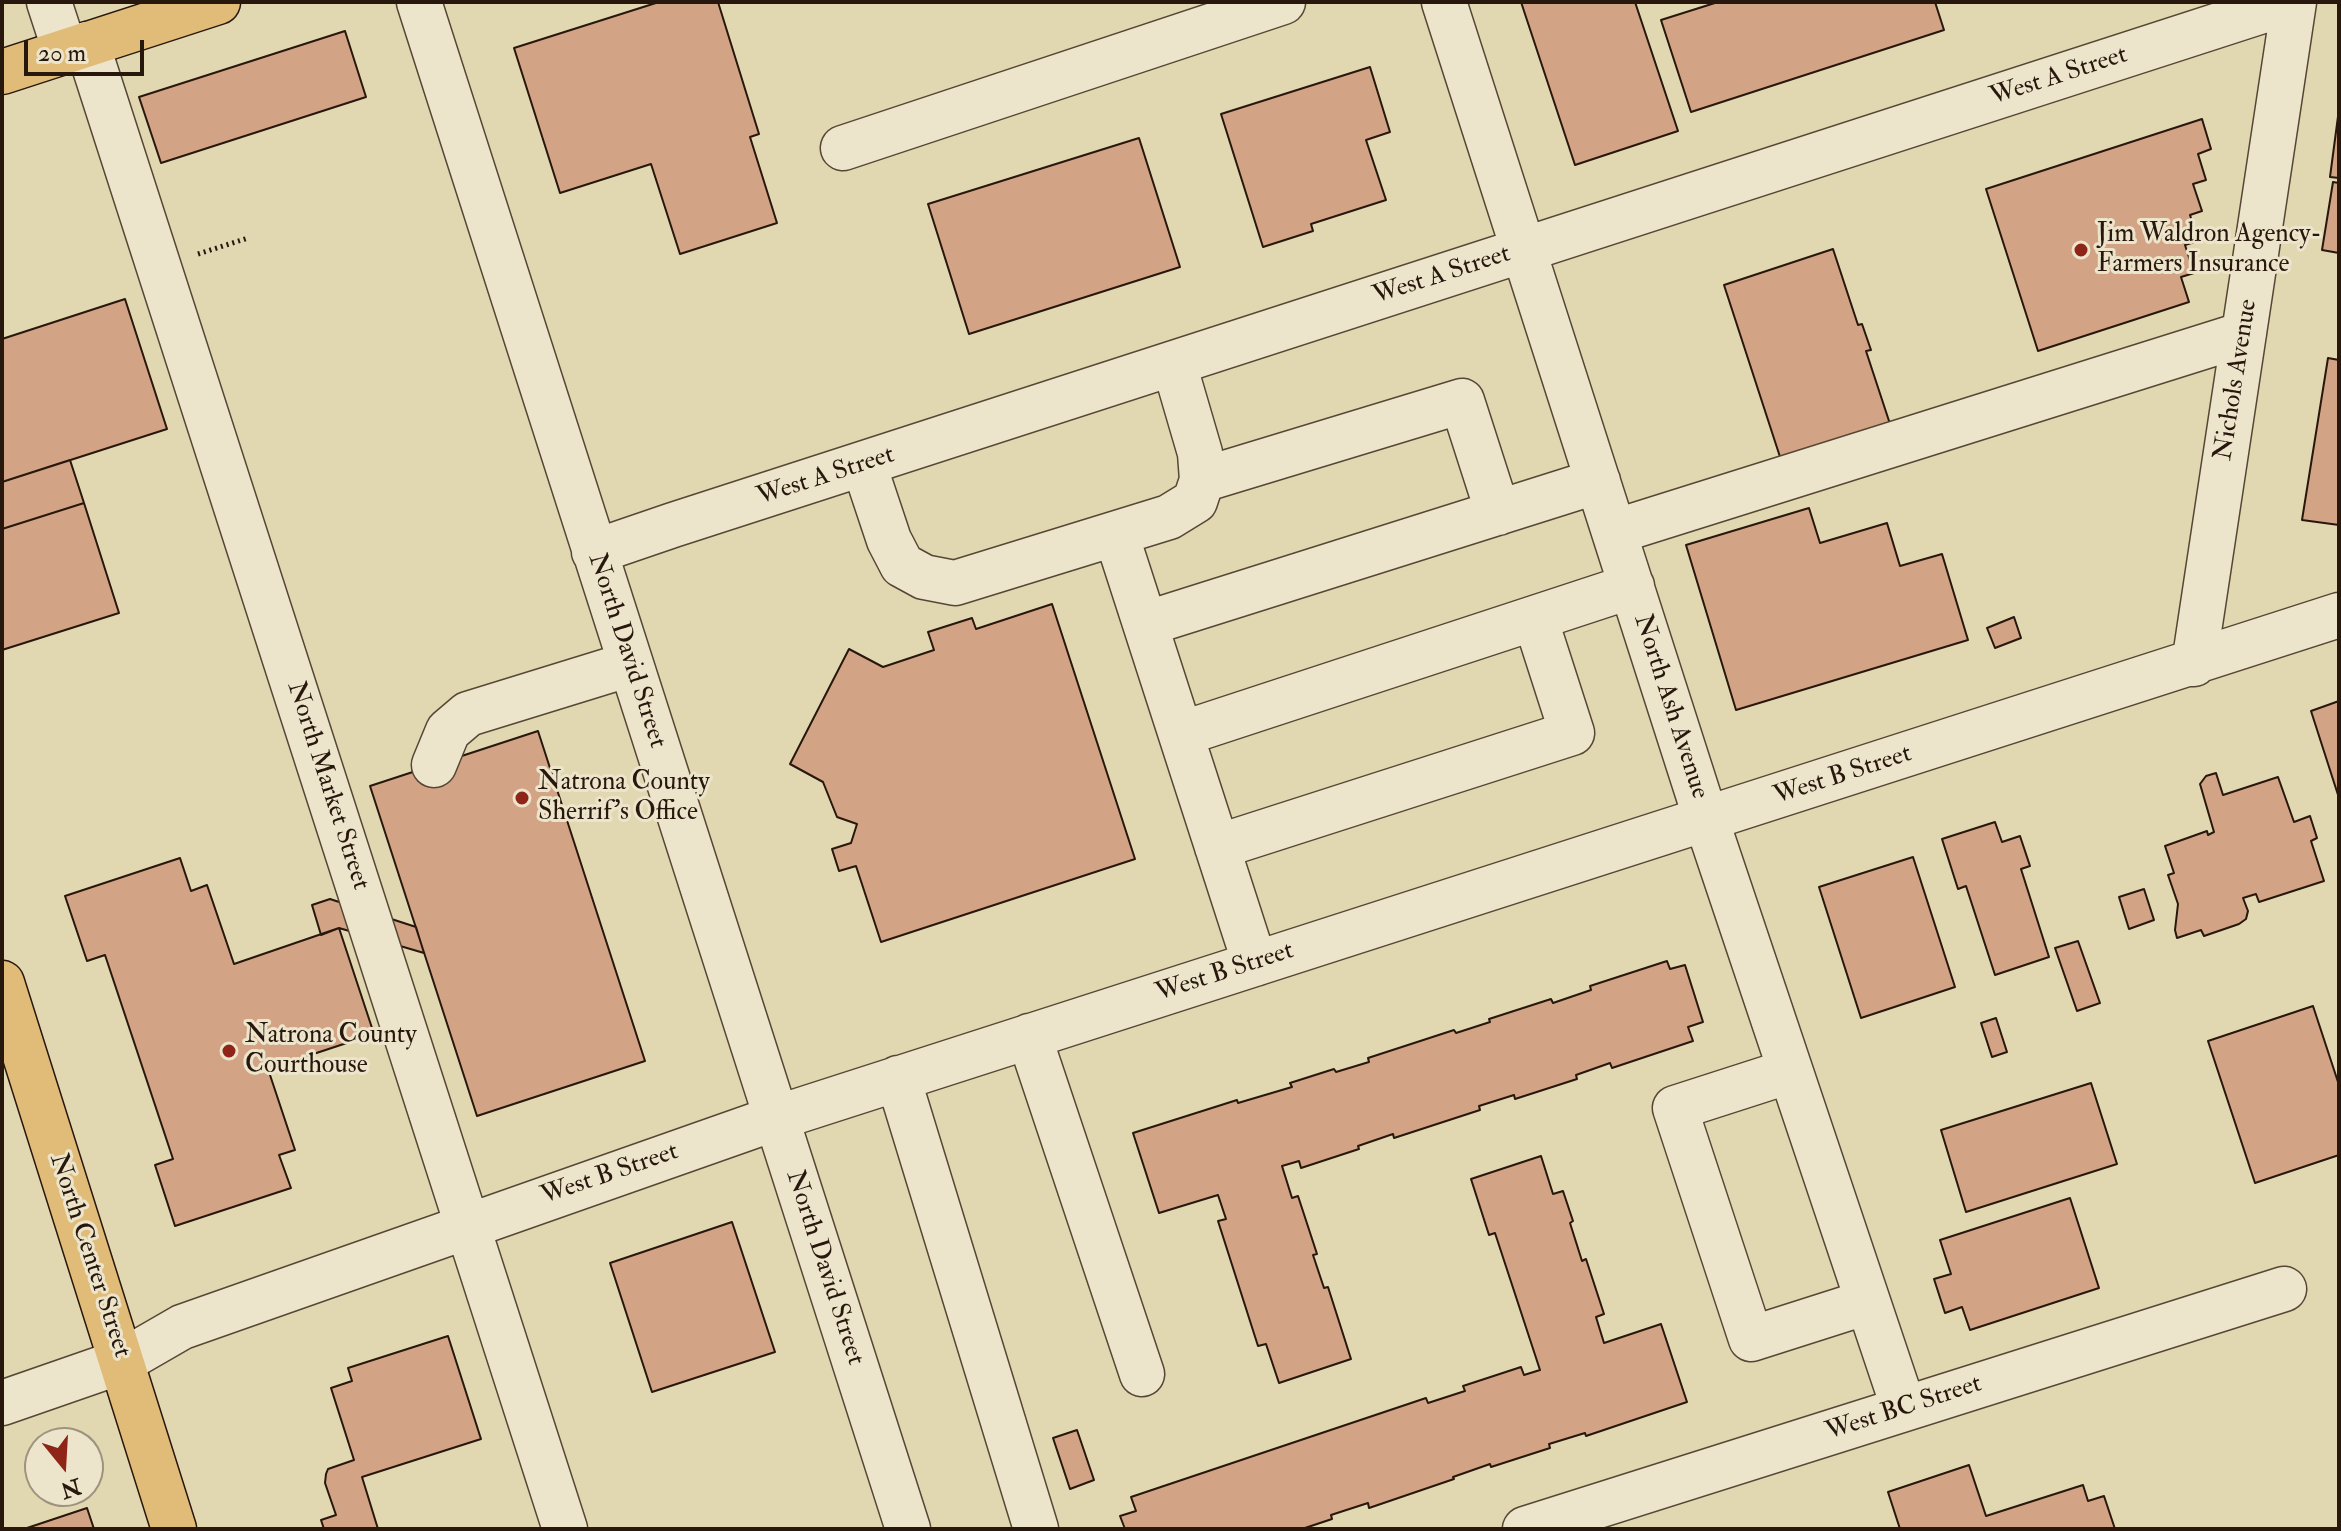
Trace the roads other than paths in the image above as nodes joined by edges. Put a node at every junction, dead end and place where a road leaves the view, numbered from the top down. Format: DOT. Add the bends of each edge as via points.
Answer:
graph roads {
  1 [pos="49,2"];
  2 [pos="218,2"];
  3 [pos="419,2"];
  4 [pos="1283,2"];
  5 [pos="1444,2"];
  6 [pos="2292,2"];
  7 [pos="76,48"];
  8 [pos="2,72"];
  9 [pos="843,148"];
  10 [pos="1525,249"];
  11 [pos="2244,334"];
  12 [pos="1174,364"];
  13 [pos="864,465"];
  14 [pos="1202,480"];
  15 [pos="1598,481"];
  16 [pos="1498,513"];
  17 [pos="1614,532"];
  18 [pos="1116,534"];
  19 [pos="594,552"];
  20 [pos="1632,586"];
  21 [pos="2339,615"];
  22 [pos="1535,618"];
  23 [pos="1145,624"];
  24 [pos="630,664"];
  25 [pos="2194,664"];
  26 [pos="1181,734"];
  27 [pos="434,765"];
  28 [pos="1706,819"];
  29 [pos="1217,847"];
  30 [pos="1255,964"];
  31 [pos="5,1003"];
  32 [pos="1029,1036"];
  33 [pos="1790,1071"];
  34 [pos="898,1078"];
  35 [pos="776,1118"];
  36 [pos="468,1224"];
  37 [pos="2284,1289"];
  38 [pos="1867,1302"];
  39 [pos="123,1361"];
  40 [pos="1142,1374"];
  41 [pos="2,1403"];
  42 [pos="1904,1409"];
  43 [pos="174,1529"];
  44 [pos="565,1529"];
  45 [pos="908,1529"];
  46 [pos="1036,1529"];
  47 [pos="1525,1529"];
  1 -- 7 [label="street, North Market Street"];
  2 -- 7 [label="main road"];
  3 -- 19 [label="street, North David Street"];
  4 -- 9 [label="street"];
  5 -- 10 [label="street, North Ash Avenue"];
  6 -- 10 [label="street, West A Street"];
  6 -- 11 [label="street, Nichols Avenue"];
  7 -- 8 [label="main road"];
  7 -- 36 [label="street, North Market Street"];
  10 -- 12 [label="street, West A Street"];
  10 -- 15 [label="street, North Ash Avenue"];
  11 -- 17 [label="street"];
  11 -- 25 [label="street, Nichols Avenue"];
  12 -- 13 [label="street, West A Street"];
  12 -- 14 [label="street" via="1200,453"];
  13 -- 18 [label="street" via="902,565 924,577 955,583"];
  13 -- 19 [label="street, West A Street"];
  14 -- 16 [label="street" via="1462,401"];
  14 -- 18 [label="street" via="1195,501 1169,517"];
  15 -- 16 [label="street"];
  15 -- 17 [label="street, North Ash Avenue"];
  16 -- 23 [label="street"];
  17 -- 20 [label="street, North Ash Avenue"];
  18 -- 23 [label="street"];
  19 -- 24 [label="street, North David Street"];
  20 -- 22 [label="street"];
  20 -- 28 [label="street, North Ash Avenue"];
  21 -- 25 [label="street, West B Street"];
  22 -- 26 [label="street"];
  22 -- 29 [label="street" via="1572,733"];
  23 -- 26 [label="street"];
  24 -- 27 [label="street" via="468,714 448,731"];
  24 -- 35 [label="street, North David Street"];
  25 -- 28 [label="street, West B Street"];
  26 -- 29 [label="street"];
  28 -- 30 [label="street, West B Street"];
  28 -- 33 [label="street, North Ash Avenue"];
  29 -- 30 [label="street"];
  30 -- 32 [label="street, West B Street"];
  31 -- 39 [label="main road, North Center Street"];
  32 -- 34 [label="street, West B Street"];
  32 -- 40 [label="street"];
  33 -- 38 [label="street, North Ash Avenue"];
  33 -- 38 [label="street" via="1675,1108 1751,1339"];
  34 -- 35 [label="street, West B Street"];
  34 -- 46 [label="street"];
  35 -- 36 [label="street, West B Street"];
  35 -- 45 [label="street, North David Street"];
  36 -- 39 [label="street, West B Street" via="182,1327"];
  36 -- 44 [label="street, North Market Street"];
  37 -- 42 [label="street, West BC Street"];
  38 -- 42 [label="street, North Ash Avenue"];
  39 -- 41 [label="street, West B Street"];
  39 -- 43 [label="main road, North Center Street"];
  42 -- 47 [label="street, West BC Street"];
}
